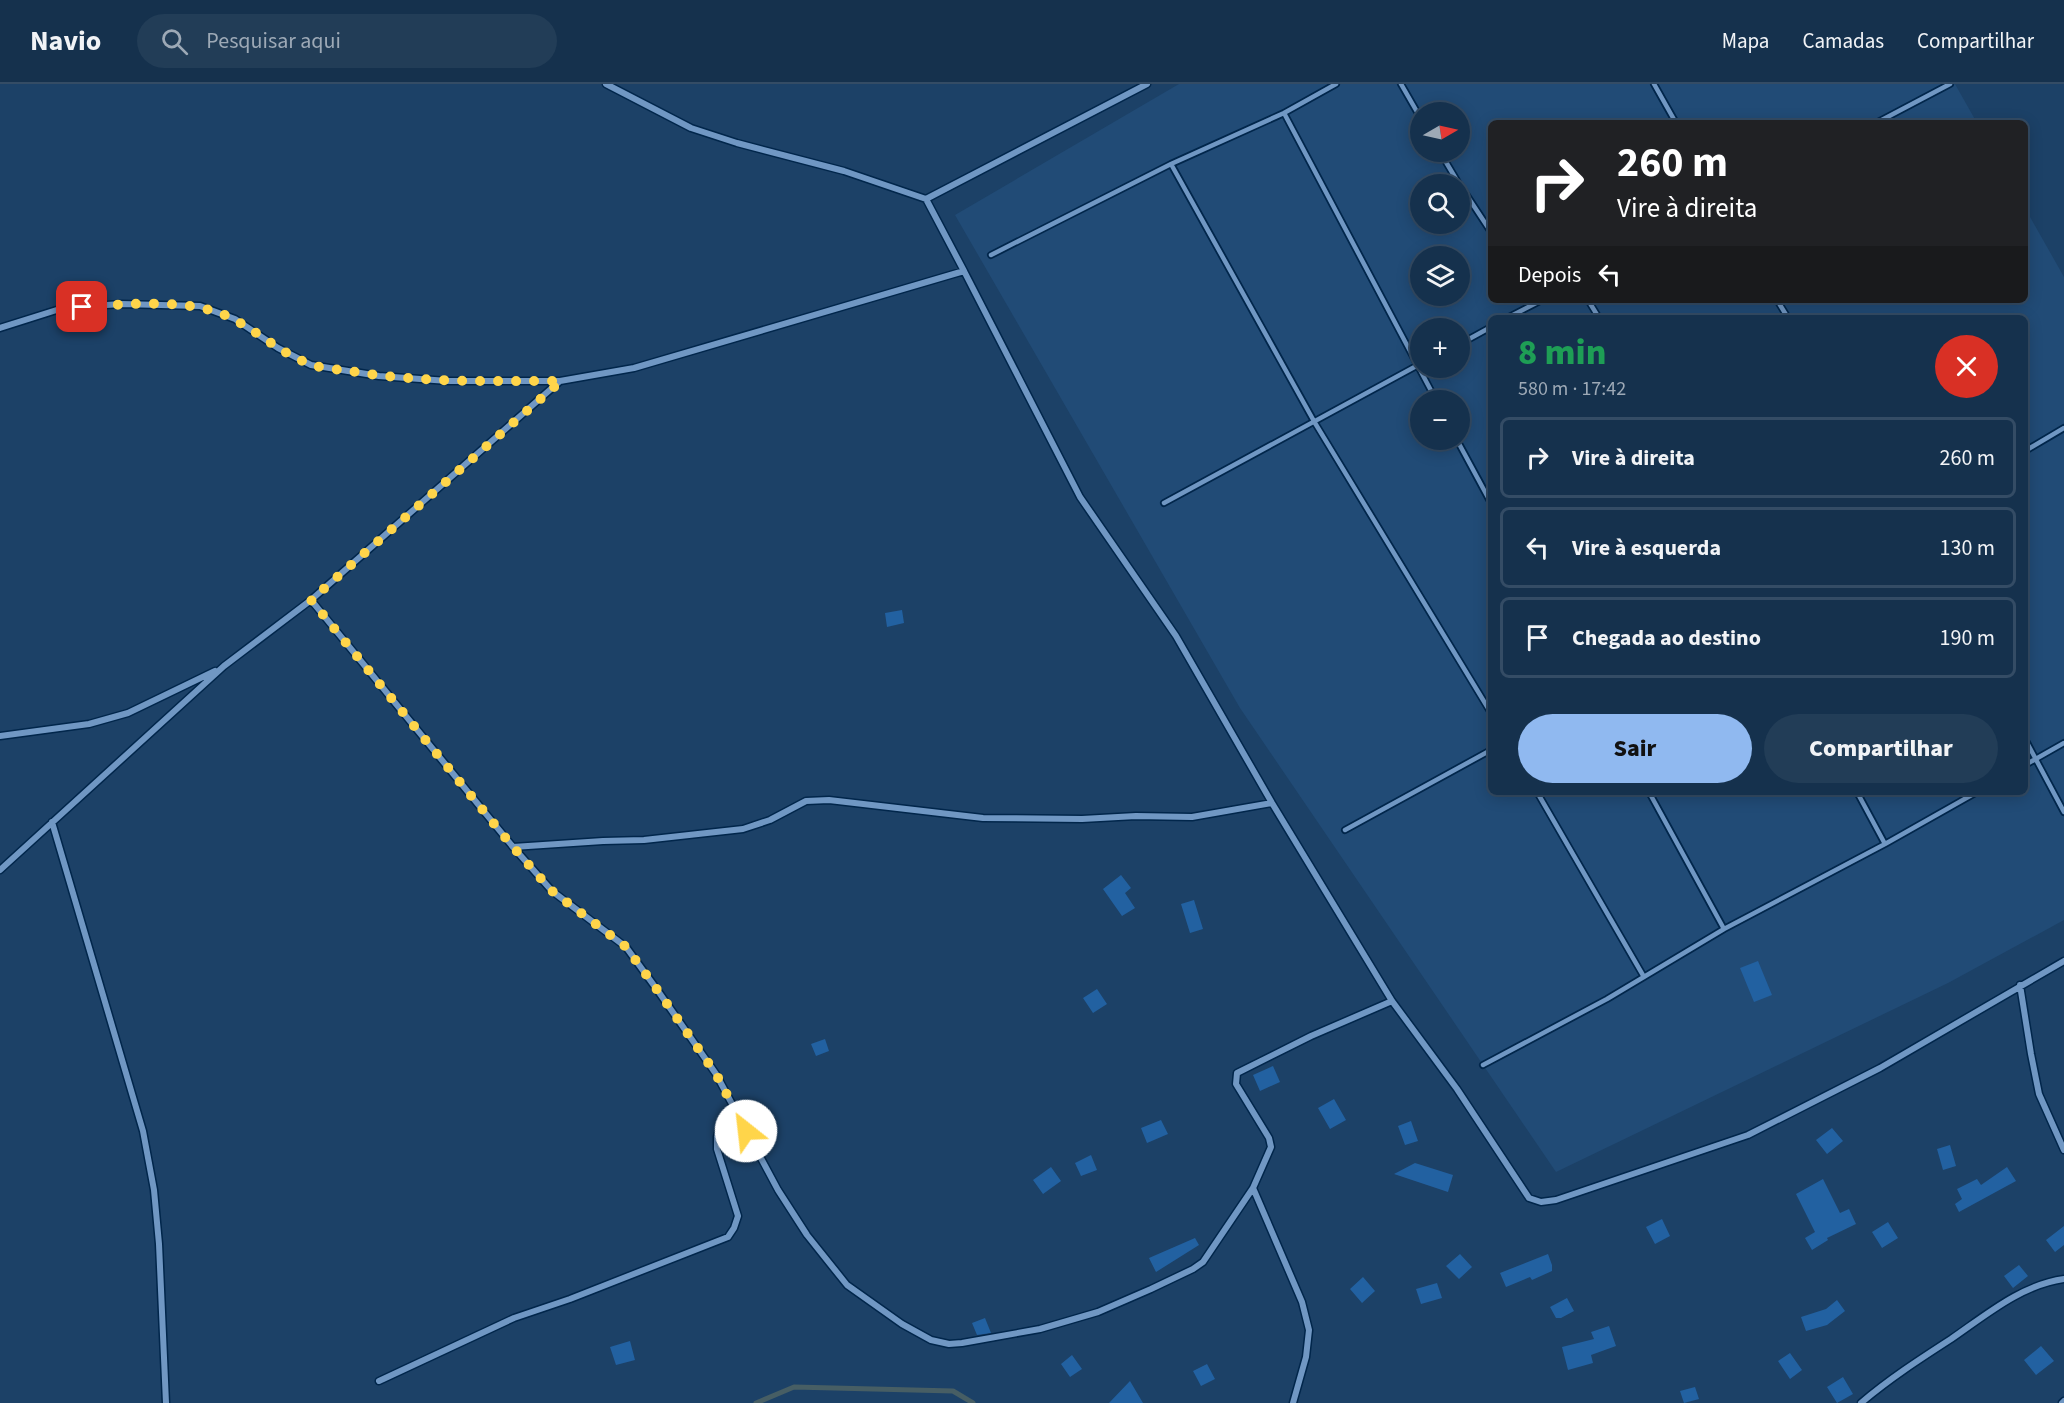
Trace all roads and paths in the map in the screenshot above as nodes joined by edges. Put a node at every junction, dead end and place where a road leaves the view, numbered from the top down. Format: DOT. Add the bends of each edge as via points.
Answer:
graph roads {
  1 [pos="606,84"];
  2 [pos="1147,84"];
  3 [pos="1336,84"];
  4 [pos="1401,84"];
  5 [pos="1654,84"];
  6 [pos="1950,84"];
  7 [pos="1411,102"];
  8 [pos="1284,113"];
  9 [pos="1674,120"];
  10 [pos="1882,120"];
  11 [pos="1171,164"];
  12 [pos="926,199"];
  13 [pos="1470,201"];
  14 [pos="1488,228"];
  15 [pos="991,255"];
  16 [pos="964,271"];
  17 [pos="1535,303"];
  18 [pos="1513,315"];
  19 [pos="0,328"];
  20 [pos="1488,329"];
  21 [pos="1470,339"];
  22 [pos="1410,348"];
  23 [pos="1410,370"];
  24 [pos="561,381"];
  25 [pos="1315,423"];
  26 [pos="2064,428"];
  27 [pos="2028,449"];
  28 [pos="1462,450"];
  29 [pos="1488,497"];
  30 [pos="1164,503"];
  31 [pos="311,600"];
  32 [pos="224,666"];
  33 [pos="1488,708"];
  34 [pos="0,736"];
  35 [pos="2064,743"];
  36 [pos="2028,745"];
  37 [pos="1488,752"];
  38 [pos="2035,759"];
  39 [pos="2028,763"];
  40 [pos="1539,795"];
  41 [pos="1651,795"];
  42 [pos="1859,795"];
  43 [pos="1972,795"];
  44 [pos="1272,803"];
  45 [pos="2064,812"];
  46 [pos="52,822"];
  47 [pos="1345,830"];
  48 [pos="1885,844"];
  49 [pos="513,847"];
  50 [pos="0,870"];
  51 [pos="1724,929"];
  52 [pos="2064,961"];
  53 [pos="1644,976"];
  54 [pos="2020,985"];
  55 [pos="1392,1001"];
  56 [pos="1483,1065"];
  57 [pos="735,1112"];
  58 [pos="2064,1150"];
  59 [pos="1253,1188"];
  60 [pos="2064,1280"];
  61 [pos="379,1381"];
  62 [pos="166,1403"];
  63 [pos="1293,1403"];
  64 [pos="1861,1403"];
  1 -- 12 [label="street" via="691,128 844,171"];
  2 -- 12 [label="street"];
  3 -- 8 [label="lane"];
  4 -- 7 [label="lane"];
  5 -- 9 [label="lane"];
  6 -- 10 [label="lane"];
  8 -- 11 [label="lane"];
  8 -- 22 [label="lane"];
  11 -- 15 [label="lane"];
  11 -- 25 [label="lane"];
  12 -- 16 [label="street"];
  13 -- 14 [label="lane"];
  16 -- 24 [label="street" via="634,368"];
  16 -- 44 [label="street" via="1080,497 1176,636"];
  17 -- 18 [label="lane"];
  19 -- 24 [label="street" via="63,308 121,304 200,306 235,319 278,348 311,364 413,379"];
  20 -- 21 [label="lane"];
  23 -- 25 [label="lane"];
  24 -- 31 [label="street"];
  25 -- 30 [label="lane"];
  25 -- 33 [label="lane"];
  26 -- 27 [label="lane"];
  28 -- 29 [label="lane"];
  31 -- 32 [label="street"];
  31 -- 49 [label="street"];
  32 -- 34 [label="street" via="128,713 89,724"];
  32 -- 46 [label="street"];
  35 -- 38 [label="lane"];
  36 -- 38 [label="lane"];
  37 -- 47 [label="lane"];
  38 -- 39 [label="lane"];
  38 -- 45 [label="lane"];
  40 -- 53 [label="lane"];
  41 -- 51 [label="lane"];
  42 -- 48 [label="lane"];
  43 -- 48 [label="lane"];
  44 -- 49 [label="street" via="1192,817 1071,819 984,818 840,801 806,801 743,830"];
  44 -- 55 [label="street"];
  46 -- 50 [label="street"];
  46 -- 62 [label="street" via="143,1131 159,1244"];
  48 -- 51 [label="lane"];
  49 -- 57 [label="street" via="552,891 626,947 716,1074"];
  51 -- 53 [label="lane"];
  52 -- 54 [label="street"];
  53 -- 56 [label="lane"];
  54 -- 55 [label="street" via="1880,1068 1748,1135 1541,1202 1529,1198 1457,1089"];
  54 -- 58 [label="street" via="2039,1094"];
  55 -- 59 [label="street" via="1237,1073 1236,1084 1269,1138 1271,1148"];
  57 -- 59 [label="street" via="807,1235 847,1285 931,1341 949,1344 1040,1329 1098,1312 1193,1269 1203,1262"];
  57 -- 61 [label="street" via="720,1125 717,1137 717,1149 738,1216 728,1237 514,1318"];
  59 -- 63 [label="street" via="1302,1302 1309,1330"];
  60 -- 64 [label="street" via="2049,1282 2008,1301 1883,1384"];
}
